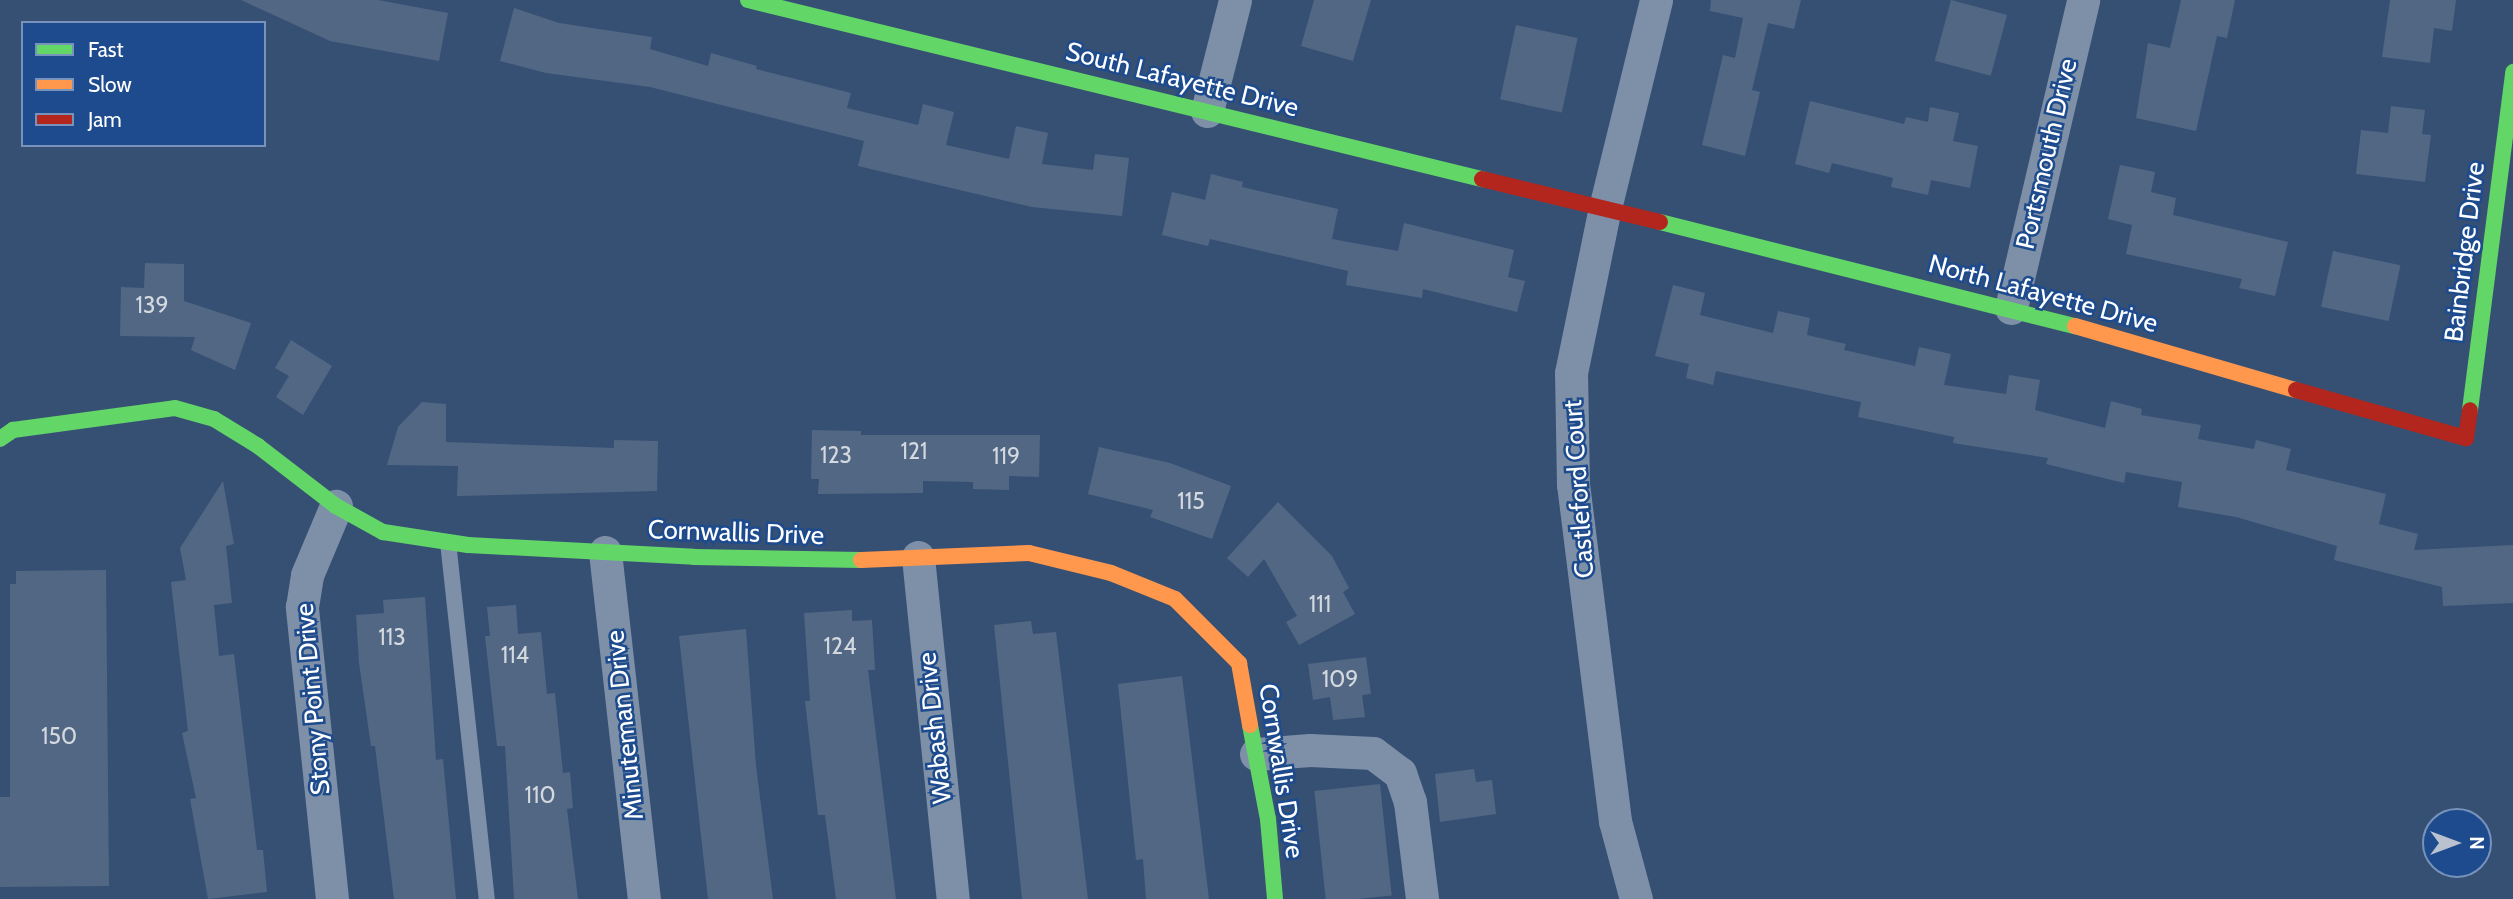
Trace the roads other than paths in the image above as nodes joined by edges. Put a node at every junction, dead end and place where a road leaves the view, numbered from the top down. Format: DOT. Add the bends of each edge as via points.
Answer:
graph roads {
  1 [pos="748,0"];
  2 [pos="1235,0"];
  3 [pos="1656,0"];
  4 [pos="2083,0"];
  5 [pos="809,7"];
  6 [pos="2513,72"];
  7 [pos="1207,111"];
  8 [pos="1605,208"];
  9 [pos="2011,308"];
  10 [pos="2466,438"];
  11 [pos="0,439"];
  12 [pos="336,506"];
  13 [pos="448,542"];
  14 [pos="606,552"];
  15 [pos="918,557"];
  16 [pos="1256,754"];
  17 [pos="332,899"];
  18 [pos="487,899"];
  19 [pos="645,899"];
  20 [pos="953,899"];
  21 [pos="1275,899"];
  22 [pos="1422,899"];
  23 [pos="1636,899"];
  1 -- 5 [label="street, South Lafayette Drive"];
  2 -- 7 [label="street"];
  3 -- 8 [label="street, Castleford Court"];
  4 -- 9 [label="street, Portsmouth Drive"];
  5 -- 7 [label="street, South Lafayette Drive"];
  6 -- 10 [label="street, Bainbridge Drive"];
  7 -- 8 [label="street, South Lafayette Drive"];
  8 -- 9 [label="street, North Lafayette Drive"];
  8 -- 23 [label="street, Castleford Court" via="1571,373 1573,485 1615,821"];
  9 -- 10 [label="street, North Lafayette Drive"];
  11 -- 12 [label="street, Cornwallis Drive" via="13,430 175,408 225,426"];
  12 -- 13 [label="street, Cornwallis Drive" via="383,532"];
  12 -- 17 [label="street, Stony Point Drive" via="307,575 302,607"];
  13 -- 14 [label="street, Cornwallis Drive"];
  13 -- 18 [label="lane"];
  14 -- 15 [label="street, Cornwallis Drive" via="823,561"];
  14 -- 19 [label="street, Minuteman Drive"];
  15 -- 16 [label="street, Cornwallis Drive" via="1029,553 1111,573 1175,599 1239,663"];
  15 -- 20 [label="street, Wabash Drive"];
  16 -- 21 [label="street, Cornwallis Drive"];
  16 -- 22 [label="street" via="1310,750 1373,753 1400,773 1410,802"];
}
